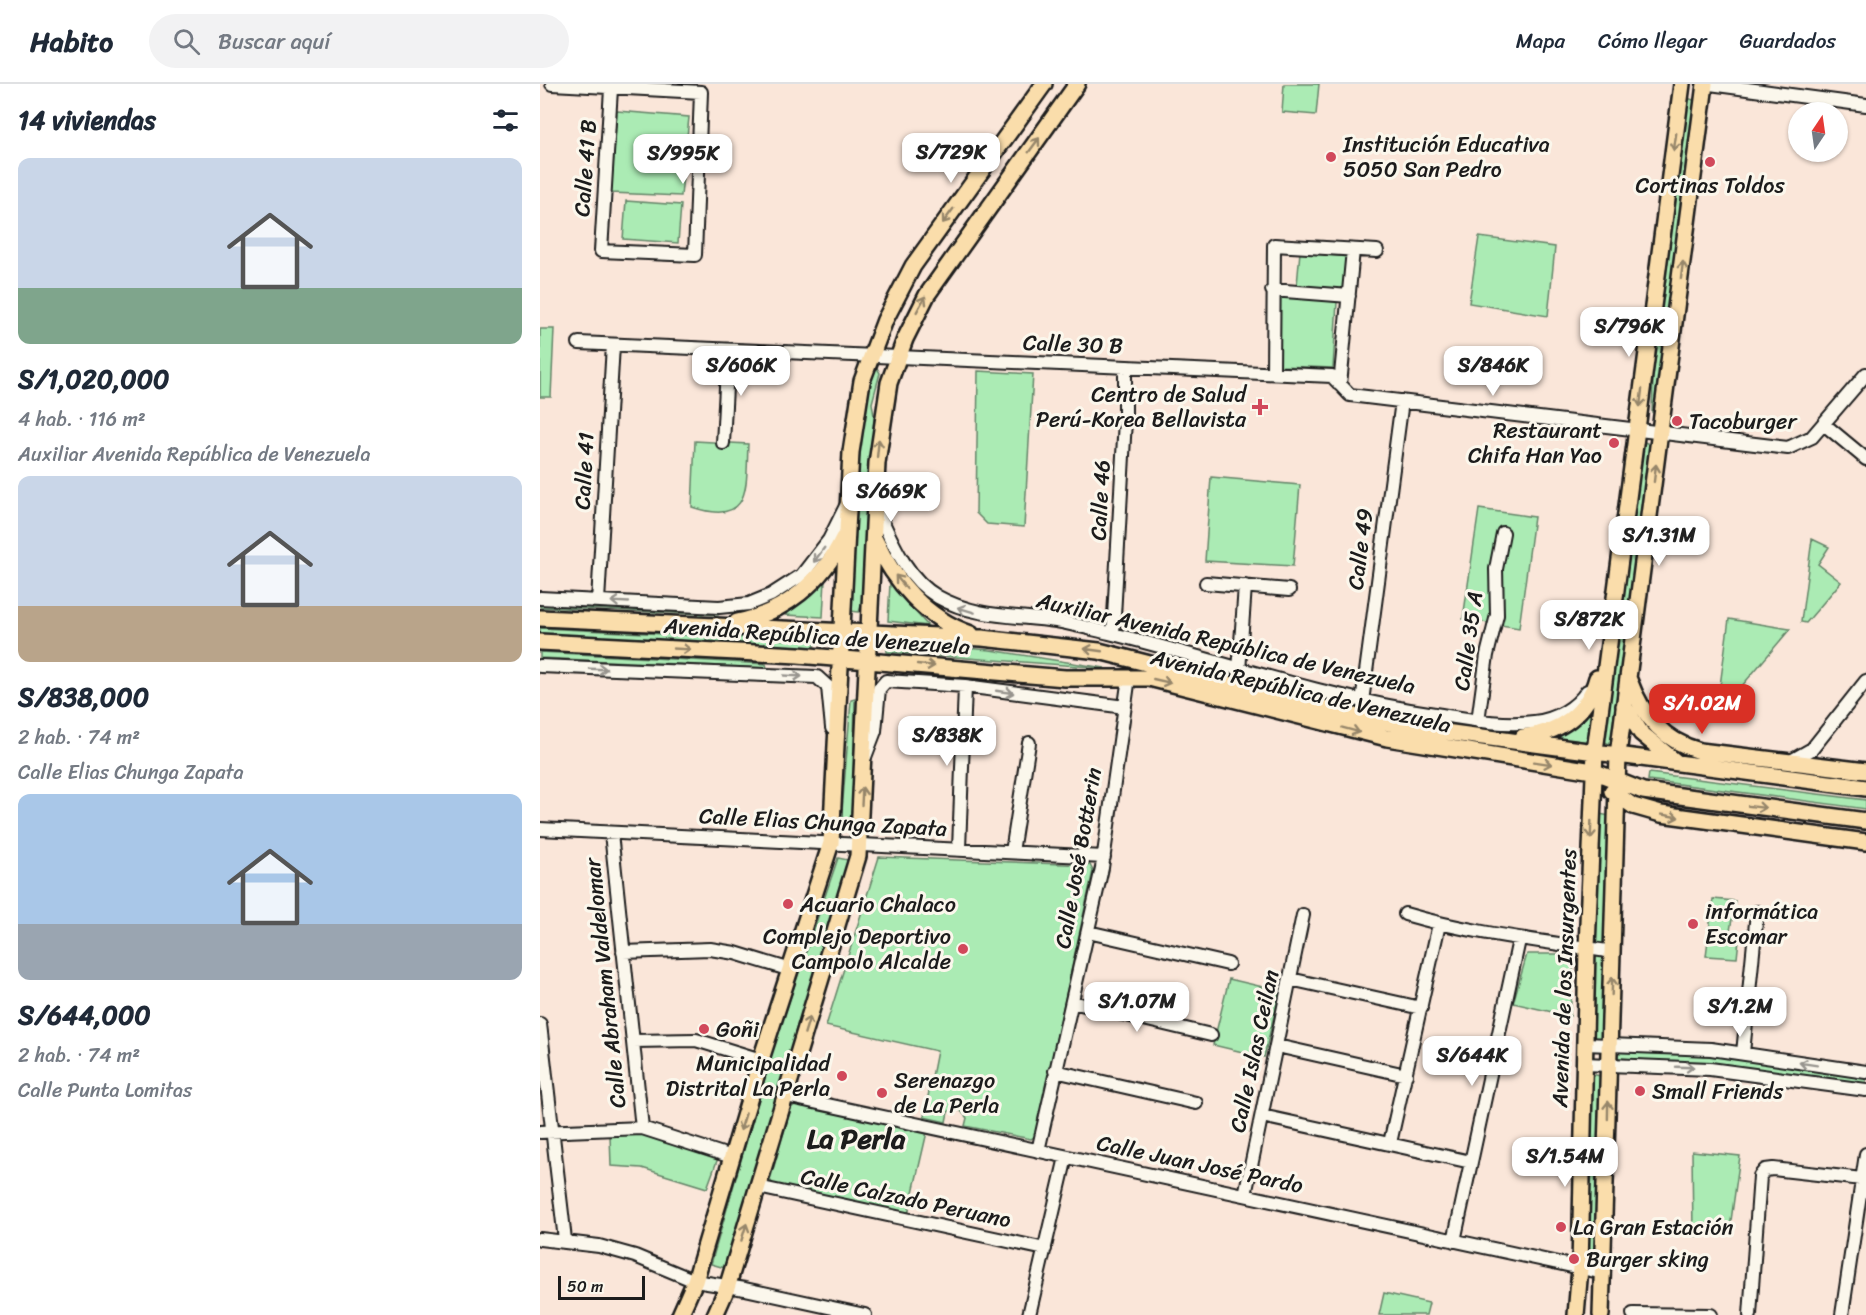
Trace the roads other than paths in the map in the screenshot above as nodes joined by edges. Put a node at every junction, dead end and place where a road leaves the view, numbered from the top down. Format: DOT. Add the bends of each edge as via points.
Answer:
graph roads {
  1 [pos="552,84"];
  2 [pos="1044,84"];
  3 [pos="1077,84"];
  4 [pos="1682,84"];
  5 [pos="1705,84"];
  6 [pos="1710,84"];
  7 [pos="612,88"];
  8 [pos="1866,105"];
  9 [pos="1353,250"];
  10 [pos="1377,251"];
  11 [pos="1272,290"];
  12 [pos="1349,296"];
  13 [pos="579,343"];
  14 [pos="613,345"];
  15 [pos="728,350"];
  16 [pos="870,356"];
  17 [pos="897,358"];
  18 [pos="1125,367"];
  19 [pos="1273,373"];
  20 [pos="1866,374"];
  21 [pos="1340,385"];
  22 [pos="1402,402"];
  23 [pos="1825,425"];
  24 [pos="1637,429"];
  25 [pos="1660,432"];
  26 [pos="723,443"];
  27 [pos="1866,459"];
  28 [pos="847,504"];
  29 [pos="875,504"];
  30 [pos="846,533"];
  31 [pos="1503,533"];
  32 [pos="873,537"];
  33 [pos="1206,583"];
  34 [pos="1245,586"];
  35 [pos="1289,590"];
  36 [pos="540,598"];
  37 [pos="598,601"];
  38 [pos="540,618"];
  39 [pos="710,625"];
  40 [pos="842,631"];
  41 [pos="870,633"];
  42 [pos="1113,634"];
  43 [pos="1609,637"];
  44 [pos="982,638"];
  45 [pos="540,642"];
  46 [pos="840,658"];
  47 [pos="868,660"];
  48 [pos="540,666"];
  49 [pos="1239,671"];
  50 [pos="1599,673"];
  51 [pos="1129,677"];
  52 [pos="1628,677"];
  53 [pos="1866,681"];
  54 [pos="965,686"];
  55 [pos="1362,702"];
  56 [pos="1624,706"];
  57 [pos="1125,707"];
  58 [pos="1478,720"];
  59 [pos="1499,738"];
  60 [pos="837,743"];
  61 [pos="1029,743"];
  62 [pos="1812,749"];
  63 [pos="1595,751"];
  64 [pos="1618,754"];
  65 [pos="864,761"];
  66 [pos="1791,761"];
  67 [pos="1679,763"];
  68 [pos="1822,765"];
  69 [pos="1593,771"];
  70 [pos="1866,771"];
  71 [pos="1866,788"];
  72 [pos="1616,789"];
  73 [pos="1866,821"];
  74 [pos="540,829"];
  75 [pos="611,833"];
  76 [pos="1866,842"];
  77 [pos="831,843"];
  78 [pos="860,845"];
  79 [pos="959,849"];
  80 [pos="1012,852"];
  81 [pos="1104,857"];
  82 [pos="1757,912"];
  83 [pos="1405,914"];
  84 [pos="1303,915"];
  85 [pos="1439,924"];
  86 [pos="1088,932"];
  87 [pos="1519,940"];
  88 [pos="1587,948"];
  89 [pos="623,952"];
  90 [pos="1613,952"];
  91 [pos="1227,964"];
  92 [pos="791,970"];
  93 [pos="1290,979"];
  94 [pos="1072,1002"];
  95 [pos="1421,1008"];
  96 [pos="540,1024"];
  97 [pos="1211,1035"];
  98 [pos="633,1041"];
  99 [pos="1585,1044"];
  100 [pos="1610,1045"];
  101 [pos="1276,1046"];
  102 [pos="1650,1046"];
  103 [pos="1743,1053"];
  104 [pos="761,1060"];
  105 [pos="1584,1064"];
  106 [pos="1609,1065"];
  107 [pos="1650,1066"];
  108 [pos="1055,1071"];
  109 [pos="1866,1072"];
  110 [pos="1406,1075"];
  111 [pos="1866,1090"];
  112 [pos="786,1096"];
  113 [pos="1196,1103"];
  114 [pos="1262,1116"];
  115 [pos="642,1128"];
  116 [pos="546,1131"];
  117 [pos="1390,1143"];
  118 [pos="1038,1151"];
  119 [pos="1866,1154"];
  120 [pos="732,1157"];
  121 [pos="1066,1157"];
  122 [pos="1471,1162"];
  123 [pos="1862,1179"];
  124 [pos="758,1187"];
  125 [pos="1245,1196"];
  126 [pos="540,1239"];
  127 [pos="565,1240"];
  128 [pos="1454,1241"];
  129 [pos="1045,1249"];
  130 [pos="1580,1268"];
  131 [pos="1604,1273"];
  132 [pos="695,1281"];
  133 [pos="727,1288"];
  134 [pos="1633,1314"];
  135 [pos="680,1315"];
  136 [pos="715,1315"];
  137 [pos="865,1315"];
  138 [pos="1029,1315"];
  139 [pos="1576,1315"];
  140 [pos="1601,1315"];
  141 [pos="1711,1315"];
  142 [pos="1750,1315"];
  143 [pos="1842,1315"];
  1 -- 7 [label="street"];
  2 -- 16 [label="main road, one-way" via="913,266"];
  17 -- 3 [label="main road, one-way" via="914,317 937,279"];
  4 -- 24 [label="main road, Avenida de los Insurgentes, one-way"];
  25 -- 5 [label="main road, Avenida de los Insurgentes, one-way"];
  6 -- 8 [label="street"];
  7 -- 7 [label="street, Calle 41 B" via="701,92 695,255 601,250"];
  9 -- 10 [label="street"];
  9 -- 11 [label="street" via="1274,245"];
  9 -- 12 [label="street"];
  11 -- 12 [label="street"];
  11 -- 19 [label="street"];
  12 -- 21 [label="street"];
  13 -- 14 [label="street, Calle 30 B"];
  14 -- 15 [label="street, Calle 30 B"];
  14 -- 37 [label="street, Calle 41"];
  15 -- 16 [label="street, Calle 30 B"];
  15 -- 26 [label="street"];
  16 -- 17 [label="street, Calle 30 B"];
  16 -- 28 [label="main road" via="853,432"];
  17 -- 18 [label="street, Calle 30 B"];
  29 -- 17 [label="main road, one-way" via="883,410"];
  18 -- 19 [label="street, Calle 30 B"];
  18 -- 42 [label="street, Calle 46"];
  19 -- 21 [label="street, Calle 30 B" via="1332,376"];
  20 -- 23 [label="street, Calle 30 B"];
  21 -- 22 [label="street, Calle 30 B" via="1350,395"];
  22 -- 24 [label="street, Calle 30 B"];
  22 -- 55 [label="street, Calle 49"];
  23 -- 25 [label="street, Calle 30 B" via="1807,441 1788,448"];
  23 -- 27 [label="street"];
  24 -- 25 [label="street, Calle 30 B"];
  24 -- 43 [label="main road, Avenida de los Insurgentes"];
  52 -- 25 [label="main road, Avenida de los Insurgentes, one-way"];
  28 -- 30 [label="main road"];
  28 -- 37 [label="street, one-way" via="817,560 771,596 749,604 719,607"];
  29 -- 32 [label="main road"];
  42 -- 29 [label="street, Auxiliar Avenida República de Venezuela, one-way" via="1058,621 987,615 960,609 935,596 904,562"];
  30 -- 39 [label="main road" via="826,567 799,595 765,614"];
  30 -- 40 [label="main road"];
  31 -- 58 [label="street, Calle 35 A" via="1497,557 1497,615 1486,655"];
  32 -- 41 [label="main road"];
  44 -- 32 [label="main road, one-way" via="944,621 910,594"];
  33 -- 34 [label="street"];
  34 -- 35 [label="street"];
  34 -- 49 [label="street"];
  36 -- 37 [label="street"];
  38 -- 39 [label="main road, Avenida República de Venezuela"];
  39 -- 40 [label="main road, Avenida República de Venezuela"];
  40 -- 41 [label="main road, Avenida República de Venezuela"];
  40 -- 46 [label="main road"];
  41 -- 44 [label="main road, Avenida República de Venezuela"];
  41 -- 47 [label="main road"];
  42 -- 49 [label="street, Auxiliar Avenida República de Venezuela"];
  43 -- 50 [label="street, Auxiliar Avenida República de Venezuela"];
  43 -- 63 [label="main road, Avenida de los Insurgentes"];
  59 -- 44 [label="main road, Avenida República de Venezuela, one-way" via="1358,717 1099,651"];
  45 -- 46 [label="main road, Avenida República de Venezuela, one-way"];
  46 -- 47 [label="main road, Avenida República de Venezuela"];
  46 -- 60 [label="main road"];
  47 -- 51 [label="main road, Avenida República de Venezuela, one-way" via="1065,678"];
  47 -- 65 [label="main road"];
  48 -- 60 [label="street, one-way" via="817,677 828,687"];
  49 -- 55 [label="street, Auxiliar Avenida República de Venezuela"];
  50 -- 58 [label="street, Auxiliar Avenida República de Venezuela" via="1585,694 1556,717 1536,722"];
  50 -- 59 [label="main road" via="1588,702 1568,722 1543,734"];
  51 -- 57 [label="street, Calle José Botterin"];
  51 -- 69 [label="main road, Avenida República de Venezuela, one-way" via="1163,681 1387,738"];
  52 -- 56 [label="main road, Avenida de los Insurgentes"];
  52 -- 66 [label="main road" via="1648,718 1682,746"];
  53 -- 62 [label="street"];
  54 -- 57 [label="street, one-way"];
  54 -- 65 [label="street" via="882,683 877,694 875,731"];
  54 -- 79 [label="street"];
  55 -- 58 [label="street, Auxiliar Avenida República de Venezuela"];
  56 -- 64 [label="main road, Avenida de los Insurgentes"];
  56 -- 67 [label="main road" via="1641,733"];
  57 -- 81 [label="street, Calle José Botterin"];
  59 -- 63 [label="main road, Avenida República de Venezuela"];
  60 -- 77 [label="main road"];
  61 -- 80 [label="street"];
  62 -- 66 [label="street"];
  62 -- 68 [label="street"];
  63 -- 64 [label="main road, Avenida República de Venezuela"];
  63 -- 69 [label="main road, Avenida de los Insurgentes"];
  64 -- 67 [label="main road, Avenida República de Venezuela"];
  64 -- 72 [label="main road, Avenida de los Insurgentes"];
  78 -- 65 [label="main road, one-way"];
  66 -- 68 [label="main road"];
  67 -- 71 [label="main road, Avenida República de Venezuela"];
  68 -- 70 [label="main road"];
  69 -- 72 [label="main road, Avenida República de Venezuela"];
  69 -- 88 [label="main road, Avenida de los Insurgentes, one-way"];
  72 -- 73 [label="main road, Avenida República de Venezuela, one-way"];
  72 -- 76 [label="main road, one-way" via="1634,806 1661,814"];
  72 -- 90 [label="main road, Avenida de los Insurgentes"];
  74 -- 75 [label="street, Calle Elias Chunga Zapata"];
  75 -- 77 [label="street, Calle Elias Chunga Zapata"];
  75 -- 89 [label="street, Calle Abraham Valdelomar"];
  77 -- 78 [label="street, Calle Elias Chunga Zapata"];
  77 -- 92 [label="main road"];
  78 -- 79 [label="street, Calle Elias Chunga Zapata"];
  112 -- 78 [label="main road, one-way"];
  79 -- 80 [label="street, Calle Elias Chunga Zapata"];
  80 -- 81 [label="street, Calle Elias Chunga Zapata"];
  81 -- 86 [label="street, Calle José Botterin"];
  82 -- 103 [label="street"];
  83 -- 85 [label="street"];
  84 -- 93 [label="street, Calle Islas Ceilan"];
  85 -- 87 [label="street"];
  85 -- 95 [label="street"];
  86 -- 91 [label="street"];
  86 -- 94 [label="street, Calle José Botterin"];
  87 -- 88 [label="street"];
  87 -- 122 [label="street"];
  88 -- 90 [label="street"];
  88 -- 99 [label="main road, Avenida de los Insurgentes"];
  89 -- 92 [label="street" via="710,949"];
  89 -- 98 [label="street, Calle Abraham Valdelomar"];
  100 -- 90 [label="main road, Avenida de los Insurgentes, one-way"];
  92 -- 104 [label="main road"];
  93 -- 95 [label="street"];
  93 -- 101 [label="street, Calle Islas Ceilan"];
  94 -- 97 [label="street"];
  94 -- 108 [label="street, Calle José Botterin"];
  95 -- 110 [label="street"];
  96 -- 116 [label="street"];
  98 -- 104 [label="street" via="696,1040"];
  98 -- 115 [label="street, Calle Abraham Valdelomar"];
  99 -- 100 [label="street"];
  99 -- 105 [label="main road, Avenida de los Insurgentes"];
  100 -- 102 [label="street"];
  100 -- 106 [label="main road, Avenida de los Insurgentes"];
  101 -- 110 [label="street"];
  101 -- 114 [label="street, Calle Islas Ceilan"];
  102 -- 103 [label="street"];
  102 -- 107 [label="street"];
  109 -- 103 [label="street, one-way"];
  104 -- 120 [label="main road, one-way"];
  105 -- 106 [label="street"];
  105 -- 130 [label="main road, Avenida de los Insurgentes"];
  106 -- 107 [label="street"];
  131 -- 106 [label="main road, Avenida de los Insurgentes, one-way"];
  107 -- 111 [label="street, one-way" via="1710,1069"];
  108 -- 113 [label="street"];
  108 -- 118 [label="street, Calle José Botterin"];
  110 -- 117 [label="street"];
  112 -- 118 [label="street, Calle Juan José Pardo"];
  112 -- 124 [label="main road"];
  114 -- 117 [label="street"];
  114 -- 125 [label="street, Calle Islas Ceilan"];
  115 -- 116 [label="street"];
  115 -- 120 [label="street"];
  116 -- 127 [label="street"];
  117 -- 122 [label="street"];
  118 -- 121 [label="street, Calle Juan José Pardo"];
  119 -- 123 [label="street"];
  120 -- 132 [label="main road"];
  121 -- 125 [label="street, Calle Juan José Pardo"];
  121 -- 129 [label="street"];
  122 -- 128 [label="street"];
  123 -- 142 [label="street" via="1773,1169 1760,1176"];
  123 -- 143 [label="street"];
  124 -- 129 [label="street, Calle Calzado Peruano"];
  133 -- 124 [label="main road, one-way"];
  125 -- 128 [label="street, Calle Juan José Pardo"];
  126 -- 127 [label="street"];
  127 -- 132 [label="street" via="635,1256"];
  128 -- 130 [label="street, Calle Juan José Pardo"];
  129 -- 138 [label="street"];
  130 -- 131 [label="street, Calle Juan José Pardo"];
  130 -- 139 [label="main road, Avenida de los Insurgentes"];
  131 -- 140 [label="main road, Avenida de los Insurgentes"];
  132 -- 133 [label="street"];
  132 -- 135 [label="main road"];
  133 -- 136 [label="main road"];
  133 -- 137 [label="street"];
  134 -- 141 [label="street"];
}
